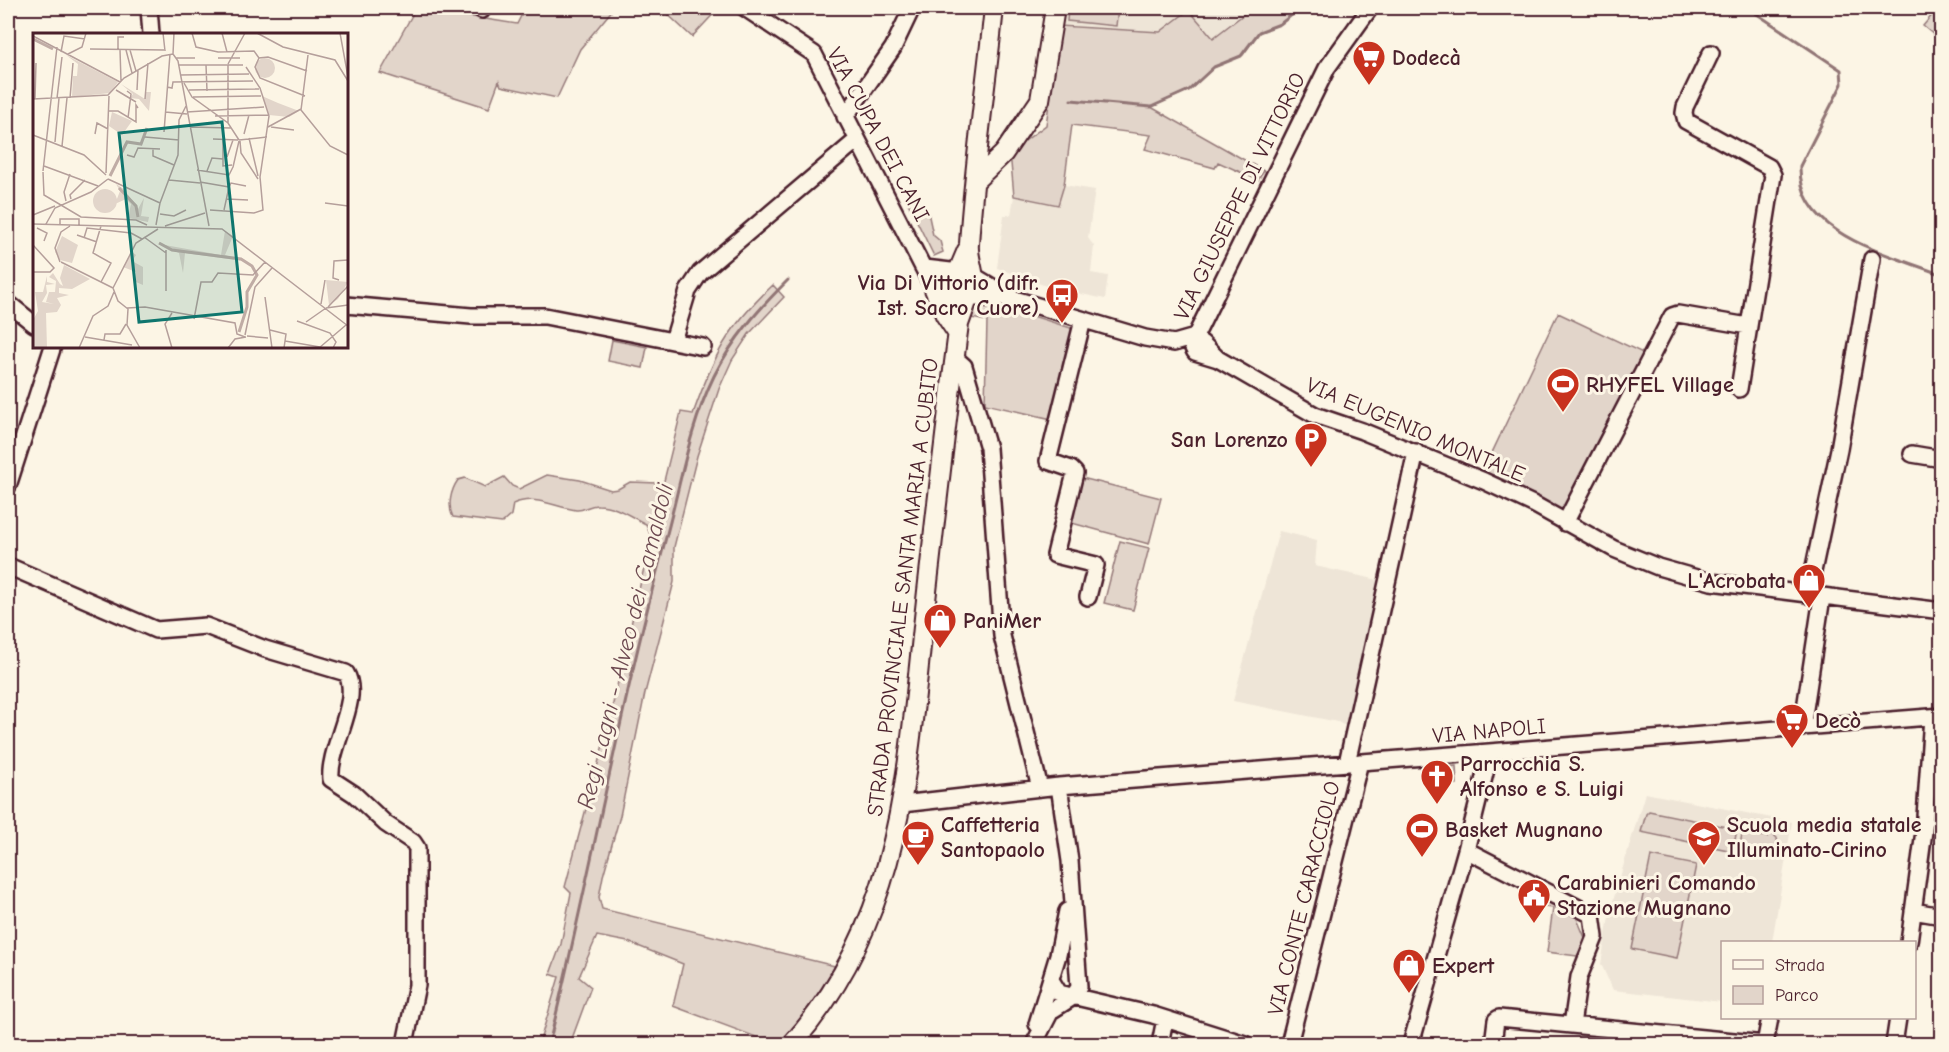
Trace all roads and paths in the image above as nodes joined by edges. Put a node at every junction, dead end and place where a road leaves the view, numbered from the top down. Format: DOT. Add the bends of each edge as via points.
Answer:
graph roads {
  1 [pos="149,8"];
  2 [pos="745,8"];
  3 [pos="912,8"];
  4 [pos="994,8"];
  5 [pos="1055,8"];
  6 [pos="1370,8"];
  7 [pos="151,33"];
  8 [pos="1711,53"];
  9 [pos="845,117"];
  10 [pos="981,130"];
  11 [pos="1019,131"];
  12 [pos="857,140"];
  13 [pos="976,180"];
  14 [pos="1872,259"];
  15 [pos="926,268"];
  16 [pos="968,274"];
  17 [pos="934,288"];
  18 [pos="962,297"];
  19 [pos="1011,298"];
  20 [pos="8,303"];
  21 [pos="348,305"];
  22 [pos="1083,320"];
  23 [pos="33,323"];
  24 [pos="1748,326"];
  25 [pos="958,328"];
  26 [pos="1189,340"];
  27 [pos="673,341"];
  28 [pos="703,347"];
  29 [pos="52,348"];
  30 [pos="955,358"];
  31 [pos="1739,389"];
  32 [pos="1416,452"];
  33 [pos="1912,454"];
  34 [pos="1941,459"];
  35 [pos="8,486"];
  36 [pos="1565,523"];
  37 [pos="8,566"];
  38 [pos="1815,596"];
  39 [pos="1088,597"];
  40 [pos="1941,611"];
  41 [pos="1936,717"];
  42 [pos="1802,728"];
  43 [pos="1490,753"];
  44 [pos="1353,763"];
  45 [pos="1059,786"];
  46 [pos="1040,788"];
  47 [pos="902,804"];
  48 [pos="1466,850"];
  49 [pos="1913,911"];
  50 [pos="1941,916"];
  51 [pos="1909,941"];
  52 [pos="1069,943"];
  53 [pos="1051,980"];
  54 [pos="1073,997"];
  55 [pos="1165,1019"];
  56 [pos="1770,1019"];
  57 [pos="1898,1019"];
  58 [pos="1572,1025"];
  59 [pos="405,1044"];
  60 [pos="792,1044"];
  61 [pos="1033,1044"];
  62 [pos="1160,1044"];
  63 [pos="1245,1044"];
  64 [pos="1289,1044"];
  65 [pos="1411,1044"];
  66 [pos="1493,1044"];
  67 [pos="1766,1044"];
  68 [pos="1894,1044"];
  1 -- 7 [label="street"];
  2 -- 9 [label="street, VIA CUPA DEI CANI" via="814,54"];
  3 -- 9 [label="street" via="892,48"];
  4 -- 10 [label="main road, STRADA PROVINCIALE SANTA MARIA A CUBITO"];
  5 -- 11 [label="main road" via="1040,100"];
  6 -- 26 [label="street, VIA GIUSEPPE DI VITTORIO" via="1327,68 1199,332"];
  8 -- 24 [label="street" via="1685,107 1686,121 1772,170"];
  9 -- 12 [label="street, VIA CUPA DEI CANI"];
  10 -- 11 [label="main road" via="995,140"];
  10 -- 13 [label="main road, STRADA PROVINCIALE SANTA MARIA A CUBITO"];
  11 -- 13 [label="main road" via="996,162"];
  12 -- 15 [label="street, VIA CUPA DEI CANI"];
  12 -- 27 [label="street" via="700,273 688,291"];
  13 -- 16 [label="main road, STRADA PROVINCIALE SANTA MARIA A CUBITO"];
  14 -- 38 [label="street"];
  15 -- 16 [label="street"];
  15 -- 17 [label="street, VIA CUPA DEI CANI"];
  16 -- 18 [label="main road, STRADA PROVINCIALE SANTA MARIA A CUBITO" via="953,284"];
  16 -- 19 [label="street, VIA GIUSEPPE DI VITTORIO"];
  17 -- 18 [label="street"];
  17 -- 25 [label="main road" via="945,315"];
  18 -- 19 [label="street, VIA GIUSEPPE DI VITTORIO"];
  18 -- 25 [label="main road, STRADA PROVINCIALE SANTA MARIA A CUBITO"];
  19 -- 22 [label="street, VIA GIUSEPPE DI VITTORIO"];
  20 -- 23 [label="street"];
  21 -- 27 [label="street" via="471,316 545,316"];
  22 -- 26 [label="street, VIA GIUSEPPE DI VITTORIO" via="1164,343"];
  22 -- 39 [label="street" via="1048,461 1075,473 1055,555 1096,565"];
  24 -- 31 [label="street"];
  24 -- 36 [label="street" via="1672,316"];
  25 -- 30 [label="main road, STRADA PROVINCIALE SANTA MARIA A CUBITO"];
  26 -- 32 [label="street, VIA EUGENIO MONTALE" via="1196,352 1218,359 1315,415"];
  27 -- 28 [label="street"];
  29 -- 35 [label="street"];
  30 -- 46 [label="street" via="964,366 988,448 1002,636"];
  30 -- 47 [label="main road, STRADA PROVINCIALE SANTA MARIA A CUBITO"];
  32 -- 36 [label="street, VIA EUGENIO MONTALE" via="1502,489"];
  32 -- 44 [label="street, VIA CONTE CARACCIOLO"];
  33 -- 34 [label="street"];
  36 -- 38 [label="street, VIA EUGENIO MONTALE" via="1658,567 1711,582"];
  37 -- 59 [label="street" via="156,630 206,626 346,673 351,694 332,756 331,779 417,848 417,985"];
  38 -- 40 [label="street, VIA EUGENIO MONTALE"];
  38 -- 42 [label="street"];
  41 -- 42 [label="street, VIA NAPOLI"];
  41 -- 49 [label="street"];
  42 -- 43 [label="street, VIA NAPOLI"];
  43 -- 44 [label="street, VIA NAPOLI"];
  43 -- 48 [label="street"];
  44 -- 45 [label="street, VIA NAPOLI"];
  44 -- 64 [label="street, VIA CONTE CARACCIOLO"];
  45 -- 46 [label="street, VIA NAPOLI"];
  45 -- 52 [label="street" via="1066,839 1063,865"];
  46 -- 47 [label="street, VIA NAPOLI"];
  47 -- 60 [label="main road, STRADA PROVINCIALE SANTA MARIA A CUBITO" via="884,876 862,937 833,991"];
  48 -- 58 [label="street" via="1592,915 1595,937 1579,977"];
  48 -- 65 [label="street"];
  49 -- 50 [label="street"];
  49 -- 51 [label="street"];
  52 -- 53 [label="street"];
  52 -- 54 [label="street" via="1079,987"];
  53 -- 54 [label="street" via="1059,993"];
  53 -- 61 [label="street"];
  54 -- 55 [label="street"];
  54 -- 61 [label="street" via="1051,1011"];
  55 -- 62 [label="street"];
  55 -- 63 [label="street"];
  56 -- 67 [label="street"];
  57 -- 68 [label="street"];
  58 -- 66 [label="street" via="1497,1018"];
  58 -- 67 [label="street"];
}
